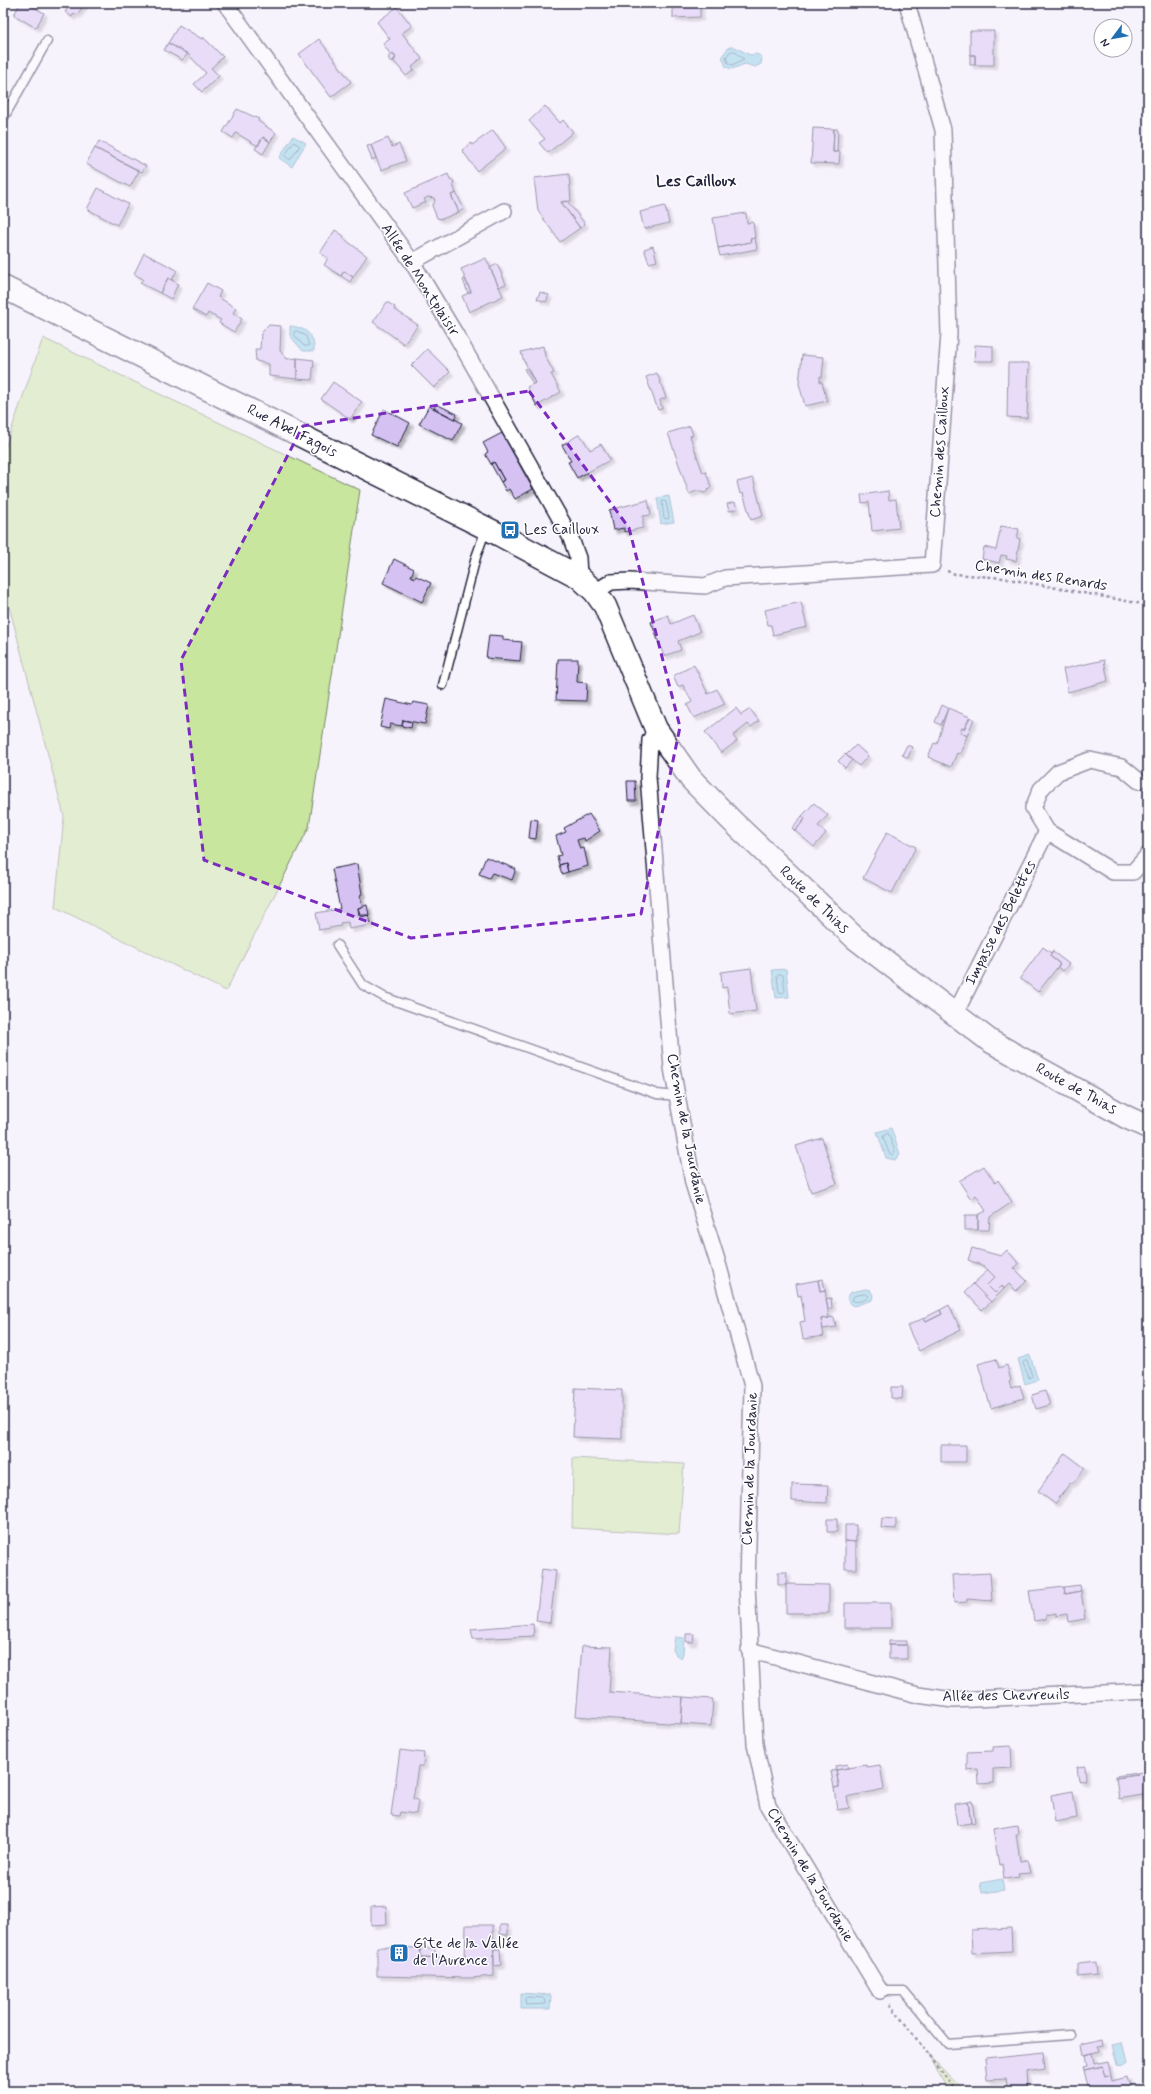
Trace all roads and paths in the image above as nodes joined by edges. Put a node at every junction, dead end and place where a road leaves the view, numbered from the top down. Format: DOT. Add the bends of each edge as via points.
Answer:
graph roads {
  1 [pos="225,3"];
  2 [pos="907,3"];
  3 [pos="46,41"];
  4 [pos="3,119"];
  5 [pos="504,211"];
  6 [pos="412,262"];
  7 [pos="3,287"];
  8 [pos="486,528"];
  9 [pos="932,565"];
  10 [pos="579,577"];
  11 [pos="595,592"];
  12 [pos="1148,605"];
  13 [pos="443,685"];
  14 [pos="656,729"];
  15 [pos="1139,781"];
  16 [pos="1047,831"];
  17 [pos="1148,855"];
  18 [pos="337,945"];
  19 [pos="955,1014"];
  20 [pos="676,1096"];
  21 [pos="1148,1127"];
  22 [pos="749,1650"];
  23 [pos="1148,1691"];
  24 [pos="880,1991"];
  25 [pos="1070,2035"];
  26 [pos="956,2091"];
  1 -- 6 [label="street, Allée de Montplaisir"];
  2 -- 9 [label="street, Chemin des Cailloux" via="943,130 948,334"];
  3 -- 4 [label="lane"];
  5 -- 6 [label="street"];
  6 -- 10 [label="street, Allée de Montplaisir" via="570,536 578,558"];
  7 -- 8 [label="street, Rue Abel Fagois"];
  8 -- 10 [label="street, Rue Abel Fagois"];
  8 -- 13 [label="lane"];
  9 -- 11 [label="street" via="725,578 705,586 611,582"];
  9 -- 12 [label="path, Chemin des Renards" via="955,574 1003,578"];
  10 -- 11 [label="street, Route de Thias"];
  11 -- 14 [label="street, Route de Thias" via="610,615"];
  14 -- 19 [label="street, Route de Thias" via="691,779 732,821 855,938"];
  14 -- 20 [label="street, Chemin de la Jourdanie" via="650,740 648,776"];
  15 -- 16 [label="street" via="1122,767 1090,760 1058,772 1041,789 1033,808"];
  16 -- 17 [label="street" via="1113,872 1132,872"];
  16 -- 19 [label="street, Impasse des Belettes"];
  18 -- 20 [label="lane" via="363,985 384,997 657,1094"];
  19 -- 21 [label="street, Route de Thias" via="990,1041"];
  20 -- 22 [label="street, Chemin de la Jourdanie" via="693,1183 752,1386 747,1585"];
  22 -- 23 [label="street, Allée des Chevreuils" via="918,1695 952,1700"];
  22 -- 24 [label="street, Chemin de la Jourdanie" via="755,1744 768,1806"];
  24 -- 25 [label="lane" via="904,1991 948,2044"];
  24 -- 26 [label="path"];
}
